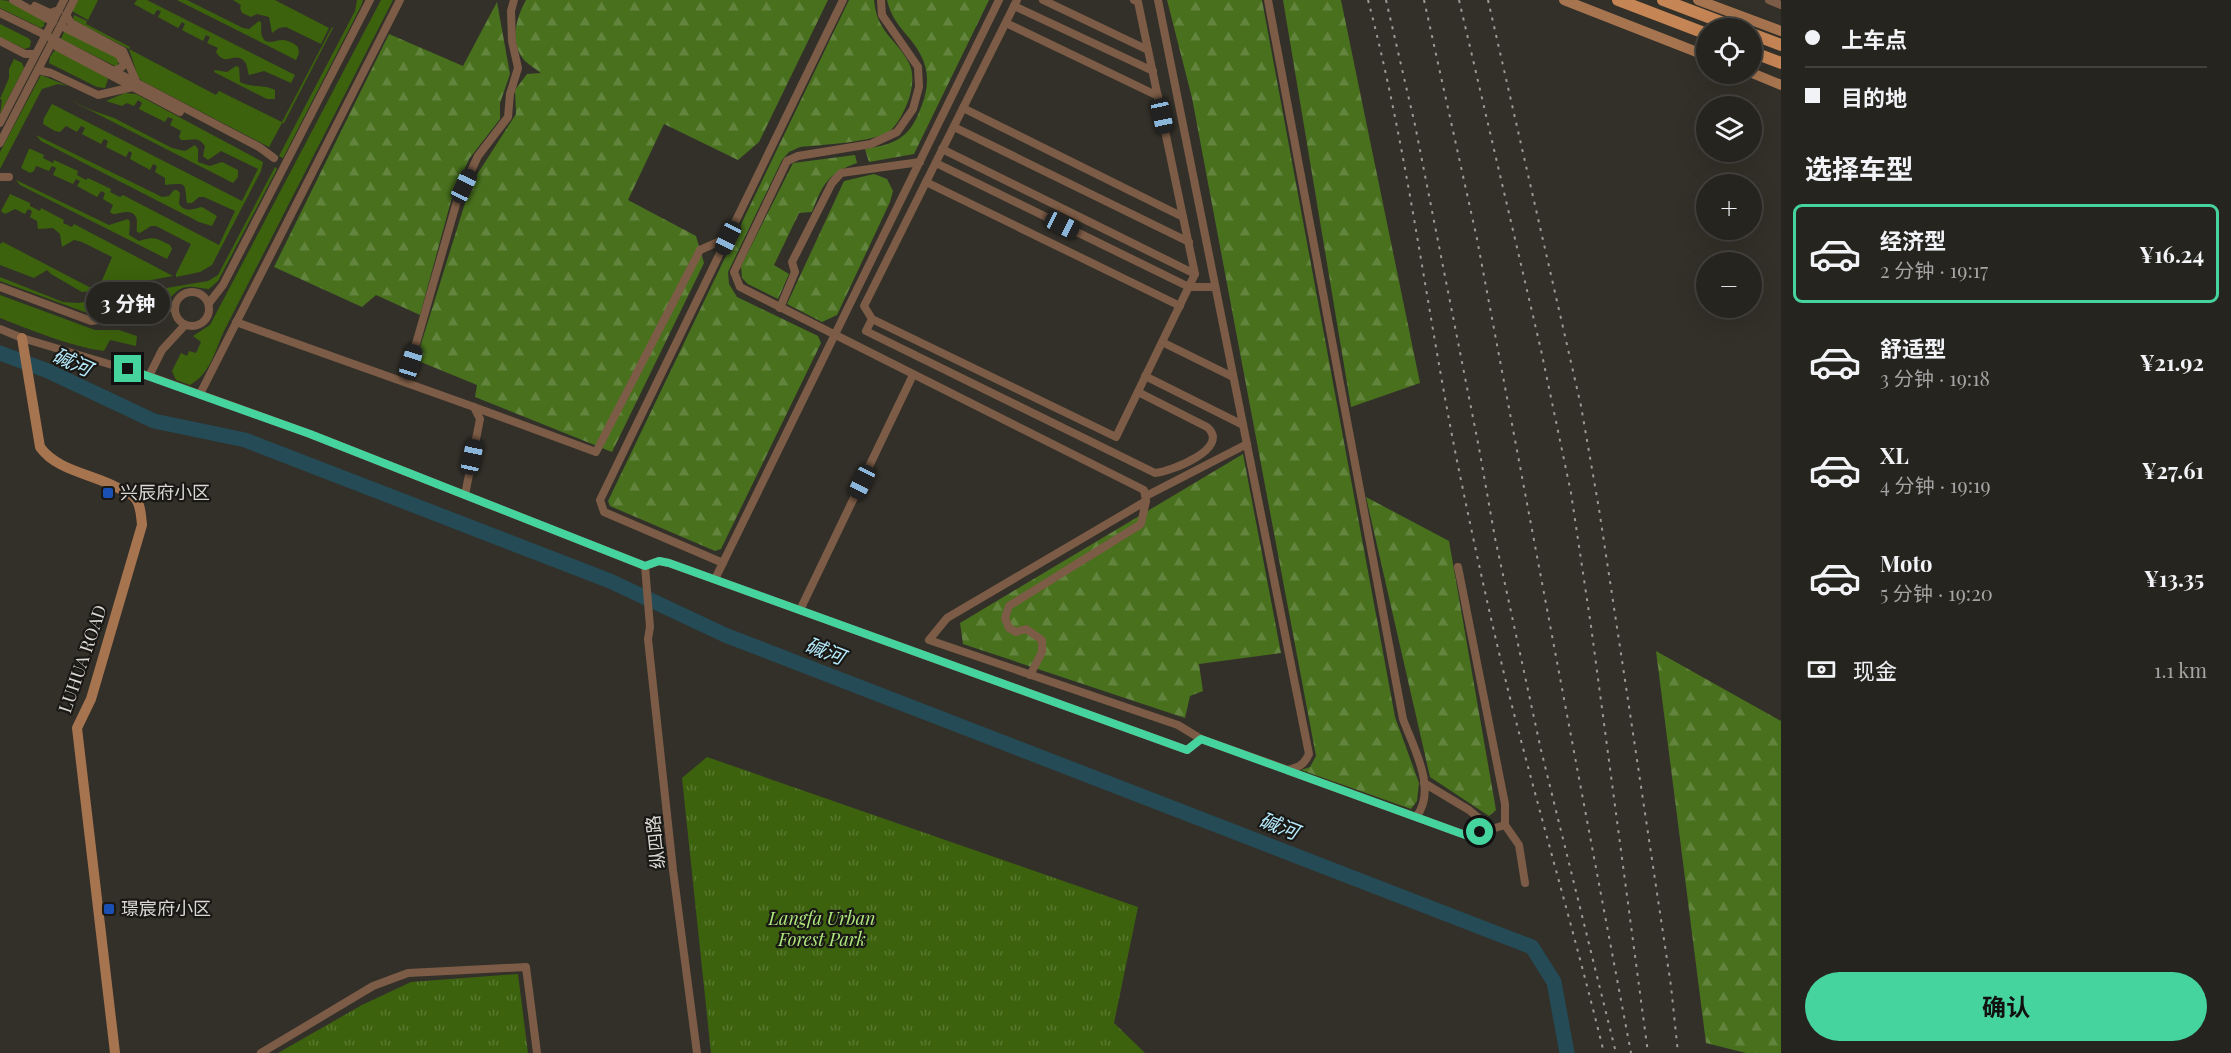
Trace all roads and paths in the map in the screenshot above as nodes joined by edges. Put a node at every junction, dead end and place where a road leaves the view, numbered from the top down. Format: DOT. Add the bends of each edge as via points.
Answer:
graph roads {
  1 [pos="13,0"];
  2 [pos="24,0"];
  3 [pos="64,0"];
  4 [pos="74,0"];
  5 [pos="370,0"];
  6 [pos="400,0"];
  7 [pos="514,0"];
  8 [pos="843,0"];
  9 [pos="881,0"];
  10 [pos="999,0"];
  11 [pos="1044,0"];
  12 [pos="1134,0"];
  13 [pos="1158,0"];
  14 [pos="1268,0"];
  15 [pos="1564,0"];
  16 [pos="1618,0"];
  17 [pos="1663,0"];
  18 [pos="1698,0"];
  19 [pos="1769,0"];
  20 [pos="1016,3"];
  21 [pos="1781,5"];
  22 [pos="0,12"];
  23 [pos="62,13"];
  24 [pos="0,18"];
  25 [pos="1711,18"];
  26 [pos="53,22"];
  27 [pos="1006,23"];
  28 [pos="61,26"];
  29 [pos="1696,30"];
  30 [pos="1781,31"];
  31 [pos="34,32"];
  32 [pos="1762,38"];
  33 [pos="0,41"];
  34 [pos="1781,45"];
  35 [pos="0,46"];
  36 [pos="1148,50"];
  37 [pos="1696,52"];
  38 [pos="34,54"];
  39 [pos="1762,55"];
  40 [pos="44,58"];
  41 [pos="1781,63"];
  42 [pos="29,65"];
  43 [pos="38,70"];
  44 [pos="1153,71"];
  45 [pos="113,74"];
  46 [pos="1762,77"];
  47 [pos="135,85"];
  48 [pos="1781,85"];
  49 [pos="1158,96"];
  50 [pos="963,108"];
  51 [pos="0,123"];
  52 [pos="954,127"];
  53 [pos="0,143"];
  54 [pos="942,149"];
  55 [pos="920,162"];
  56 [pos="936,163"];
  57 [pos="0,177"];
  58 [pos="9,177"];
  59 [pos="926,183"];
  60 [pos="1183,217"];
  61 [pos="728,238"];
  62 [pos="1189,242"];
  63 [pos="1195,274"];
  64 [pos="0,286"];
  65 [pos="1189,287"];
  66 [pos="1215,287"];
  67 [pos="209,303"];
  68 [pos="1180,306"];
  69 [pos="173,307"];
  70 [pos="780,308"];
  71 [pos="872,319"];
  72 [pos="237,322"];
  73 [pos="185,325"];
  74 [pos="0,329"];
  75 [pos="834,336"];
  76 [pos="22,338"];
  77 [pos="1162,342"];
  78 [pos="913,375"];
  79 [pos="149,376"];
  80 [pos="1145,376"];
  81 [pos="1233,377"];
  82 [pos="405,382"];
  83 [pos="1138,392"];
  84 [pos="200,394"];
  85 [pos="474,407"];
  86 [pos="1243,425"];
  87 [pos="1247,444"];
  88 [pos="465,495"];
  89 [pos="1146,498"];
  90 [pos="723,563"];
  91 [pos="645,566"];
  92 [pos="1458,567"];
  93 [pos="715,579"];
  94 [pos="800,610"];
  95 [pos="1030,675"];
  96 [pos="1201,739"];
  97 [pos="1288,770"];
  98 [pos="1424,783"];
  99 [pos="1416,817"];
  100 [pos="1505,825"];
  101 [pos="1492,829"];
  102 [pos="1526,883"];
  103 [pos="114,1053"];
  104 [pos="261,1053"];
  105 [pos="537,1053"];
  106 [pos="697,1053"];
  1 -- 26 [label="street"];
  2 -- 23 [label="street" via="50,13"];
  3 -- 23 [label="street"];
  4 -- 23 [label="street"];
  5 -- 67 [label="street" via="223,285"];
  6 -- 72 [label="street"];
  7 -- 82 [label="street" via="512,41 518,68 508,117 478,156 457,201"];
  8 -- 61 [label="street"];
  9 -- 70 [label="street" via="882,15 918,67 919,87 913,109 897,132 872,144 787,161 734,272 740,287"];
  10 -- 55 [label="street"];
  11 -- 36 [label="street"];
  12 -- 36 [label="street" via="1138,2"];
  13 -- 66 [label="street"];
  14 -- 98 [label="street" via="1403,719"];
  15 -- 37 [label="street"];
  16 -- 29 [label="main road"];
  17 -- 25 [label="main road"];
  18 -- 30 [label="street"];
  19 -- 21 [label="street"];
  20 -- 27 [label="street"];
  20 -- 44 [label="street"];
  22 -- 31 [label="street"];
  23 -- 26 [label="street"];
  23 -- 28 [label="street"];
  23 -- 47 [label="street" via="71,23 123,51"];
  24 -- 31 [label="street"];
  26 -- 38 [label="street"];
  27 -- 49 [label="street"];
  27 -- 50 [label="street"];
  28 -- 40 [label="street"];
  28 -- 45 [label="street" via="119,55 124,64"];
  31 -- 45 [label="street, bridge"];
  32 -- 34 [label="main road"];
  33 -- 38 [label="street" via="25,54"];
  35 -- 42 [label="street"];
  36 -- 44 [label="street"];
  38 -- 42 [label="street"];
  39 -- 41 [label="main road"];
  40 -- 43 [label="street"];
  40 -- 45 [label="street" via="45,64 93,90 108,89 113,84"];
  42 -- 51 [label="street"];
  43 -- 47 [label="street" via="98,96"];
  43 -- 53 [label="street"];
  44 -- 49 [label="street"];
  45 -- 47 [label="street"];
  46 -- 48 [label="street"];
  47 -- 47 [label="street" via="257,152 274,158 259,147"];
  49 -- 60 [label="street"];
  50 -- 52 [label="street"];
  50 -- 60 [label="street"];
  52 -- 54 [label="street"];
  52 -- 62 [label="street"];
  54 -- 56 [label="street"];
  54 -- 63 [label="street"];
  55 -- 70 [label="street" via="842,172 832,183 792,262 795,272"];
  55 -- 75 [label="street"];
  56 -- 59 [label="street"];
  56 -- 65 [label="street"];
  57 -- 58 [label="street"];
  59 -- 68 [label="street"];
  59 -- 71 [label="street" via="864,306"];
  60 -- 62 [label="street"];
  61 -- 85 [label="street" via="700,249 596,452"];
  61 -- 90 [label="street" via="600,500 604,512"];
  62 -- 63 [label="street"];
  63 -- 65 [label="street"];
  64 -- 69 [label="street" via="91,321"];
  65 -- 66 [label="street"];
  65 -- 68 [label="street"];
  66 -- 81 [label="street"];
  67 -- 69 [label="street" via="203,295 189,292"];
  67 -- 73 [label="street" via="208,316 202,323 195,327"];
  68 -- 77 [label="street"];
  69 -- 73 [label="street" via="178,320"];
  70 -- 75 [label="street"];
  71 -- 83 [label="street" via="1116,437"];
  71 -- 83 [label="street" via="866,331 1155,473 1167,472 1209,449 1214,440 1212,431"];
  72 -- 82 [label="street"];
  72 -- 84 [label="street"];
  73 -- 79 [label="street" via="162,350"];
  74 -- 76 [label="street"];
  75 -- 78 [label="street"];
  75 -- 90 [label="street"];
  76 -- 79 [label="street"];
  76 -- 103 [label="street, LUHUA ROAD" via="40,447 46,456 134,496 140,508 142,525 91,699 77,728"];
  77 -- 80 [label="street"];
  77 -- 81 [label="street"];
  78 -- 89 [label="street" via="1144,490"];
  78 -- 94 [label="street"];
  79 -- 84 [label="street"];
  80 -- 83 [label="street"];
  80 -- 86 [label="street"];
  81 -- 86 [label="street"];
  82 -- 85 [label="street"];
  84 -- 88 [label="street"];
  85 -- 88 [label="street" via="480,419"];
  86 -- 87 [label="street"];
  87 -- 89 [label="street"];
  87 -- 97 [label="street" via="1309,754 1300,767"];
  88 -- 91 [label="street"];
  89 -- 95 [label="street" via="1141,524 1010,606 1005,618 1009,628 1016,632 1026,629 1042,640 1042,652"];
  89 -- 95 [label="street" via="947,618 929,640"];
  90 -- 93 [label="street"];
  91 -- 93 [label="street" via="659,561"];
  91 -- 106 [label="street, 纵四路" via="648,639"];
  92 -- 100 [label="street" via="1505,804"];
  93 -- 94 [label="street"];
  94 -- 96 [label="street" via="1187,750"];
  95 -- 96 [label="street" via="1178,725"];
  96 -- 97 [label="street"];
  97 -- 99 [label="street"];
  98 -- 99 [label="street" via="1426,791"];
  98 -- 101 [label="street"];
  99 -- 101 [label="street" via="1468,836"];
  100 -- 101 [label="street"];
  100 -- 102 [label="street" via="1519,845"];
  104 -- 105 [label="street" via="373,986 408,973 526,967"];
}
